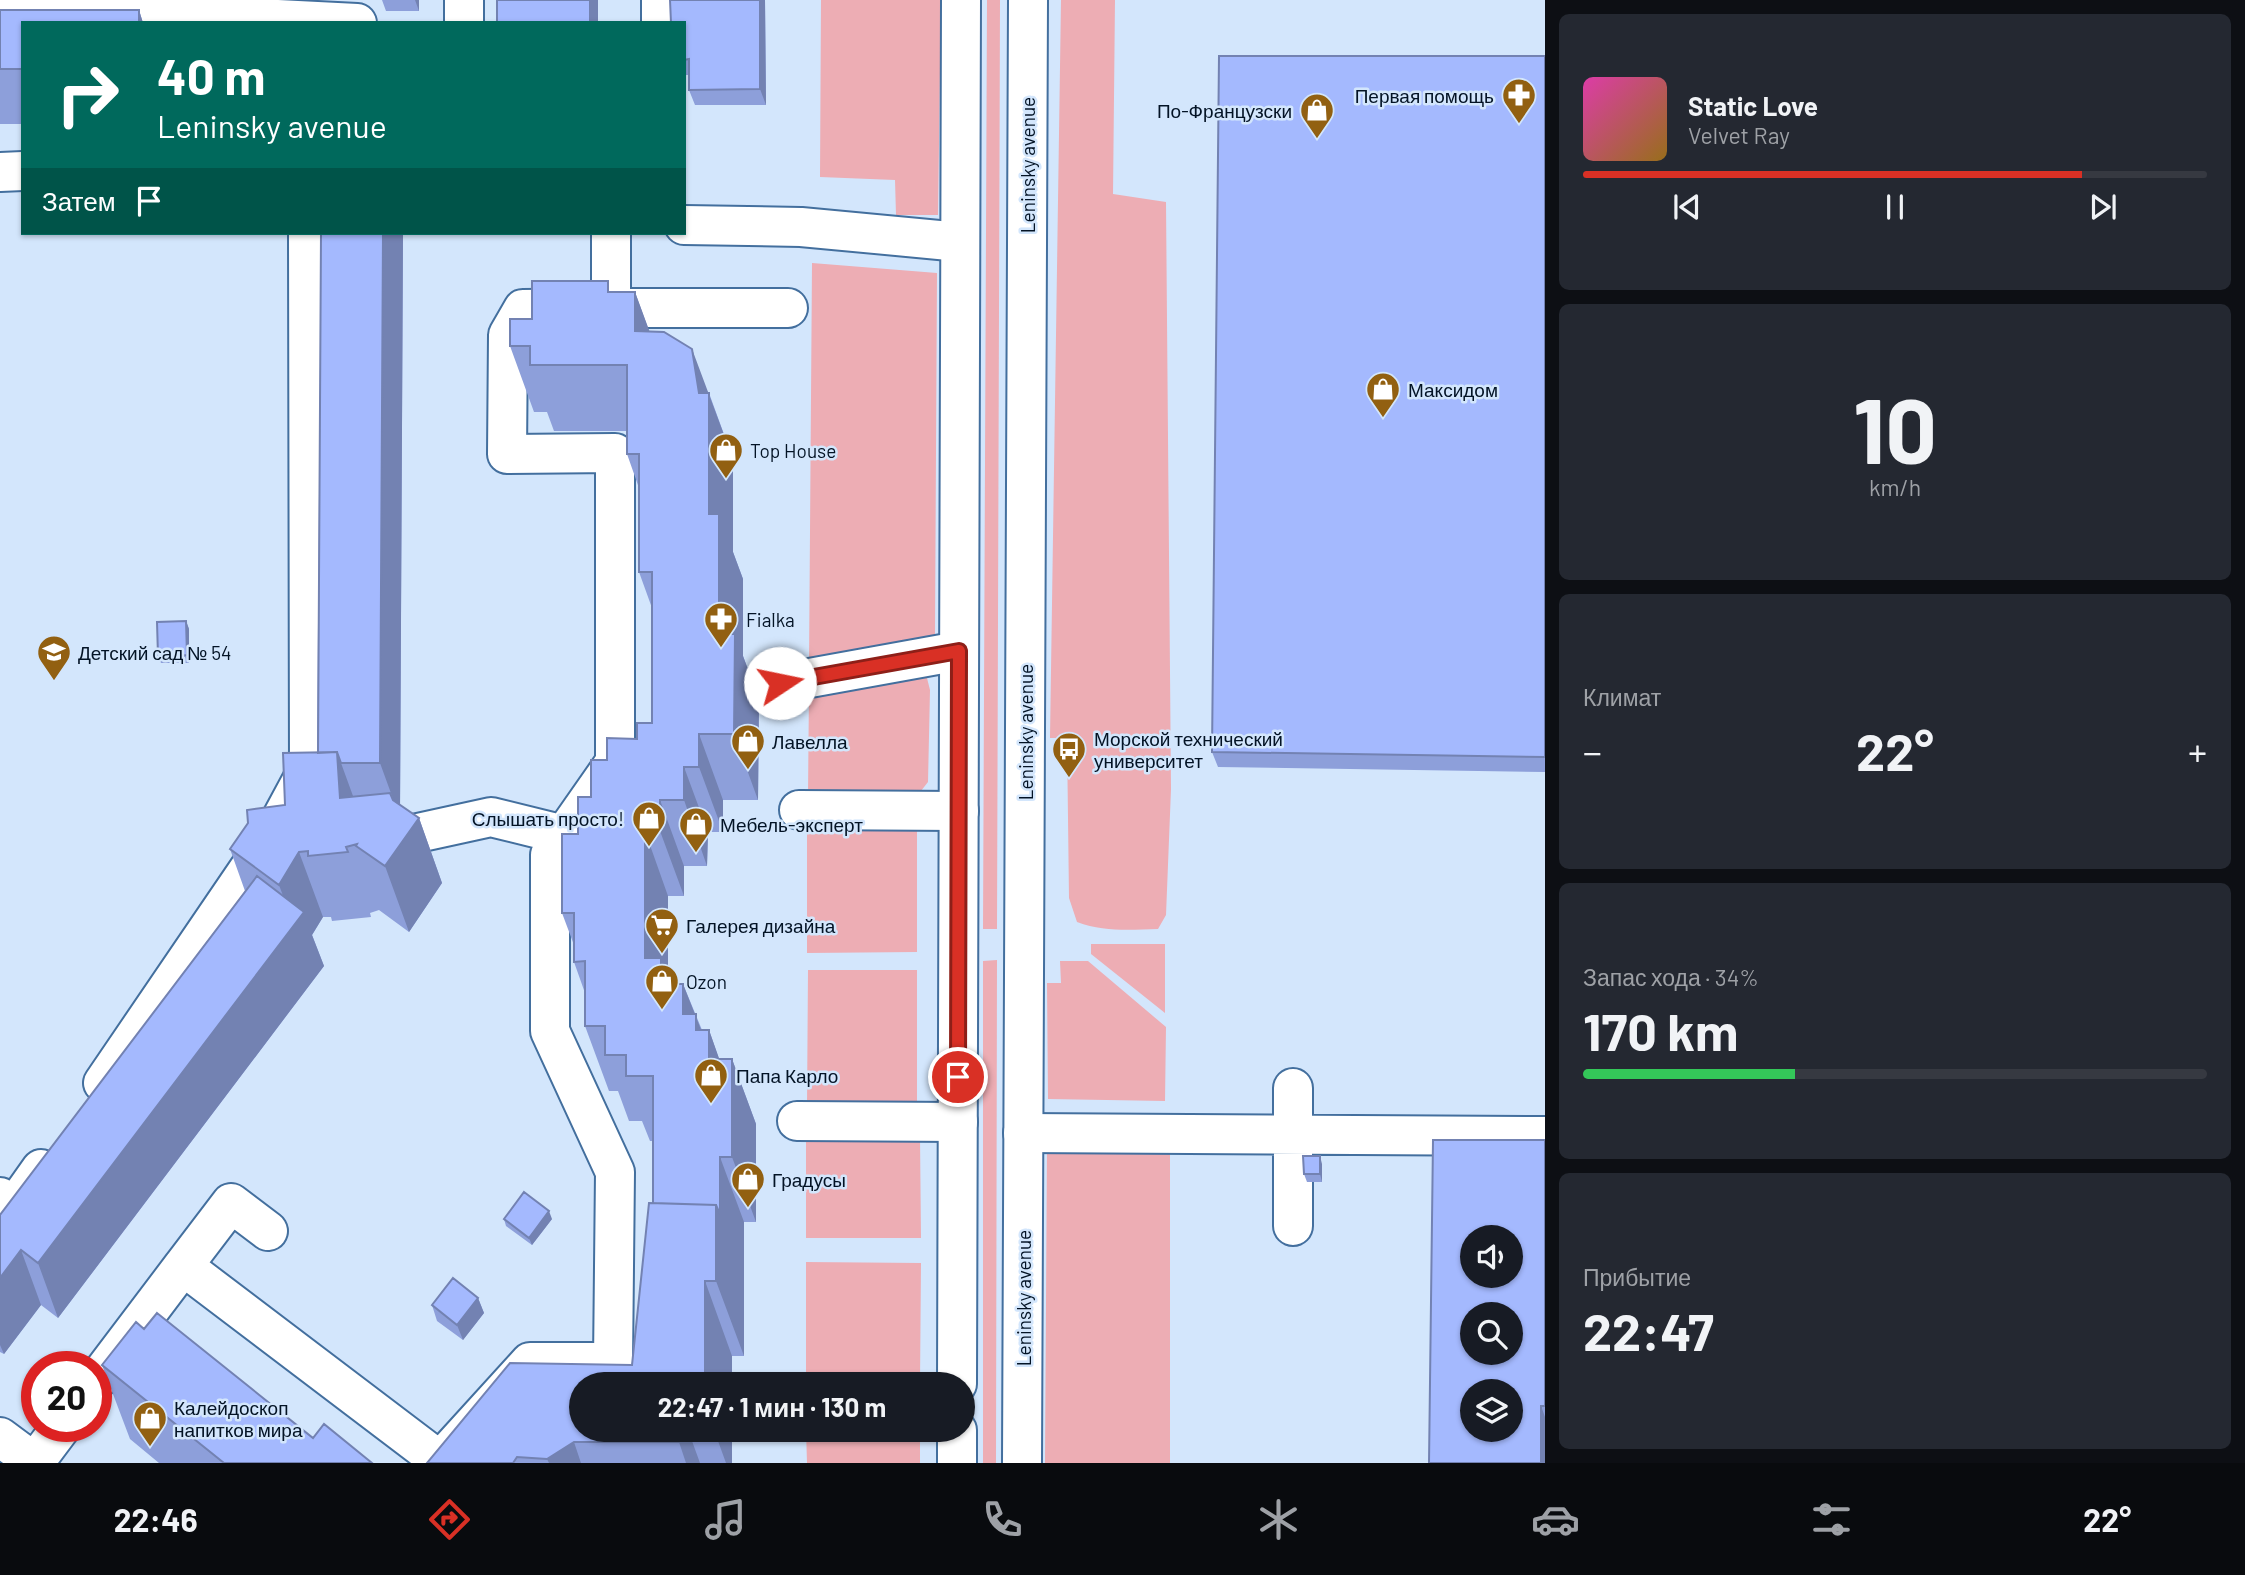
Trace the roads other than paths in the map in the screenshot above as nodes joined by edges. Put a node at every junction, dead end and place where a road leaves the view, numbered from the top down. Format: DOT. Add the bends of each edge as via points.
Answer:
graph roads {
  1 [pos="464,0"];
  2 [pos="661,0"];
  3 [pos="961,0"];
  4 [pos="1028,0"];
  5 [pos="0,5"];
  6 [pos="197,8"];
  7 [pos="308,10"];
  8 [pos="349,21"];
  9 [pos="464,21"];
  10 [pos="661,21"];
  11 [pos="21,171"];
  12 [pos="0,172"];
  13 [pos="686,225"];
  14 [pos="308,235"];
  15 [pos="611,235"];
  16 [pos="960,242"];
  17 [pos="611,307"];
  18 [pos="788,308"];
  19 [pos="959,651"];
  20 [pos="743,690"];
  21 [pos="799,810"];
  22 [pos="959,811"];
  23 [pos="274,832"];
  24 [pos="564,835"];
  25 [pos="363,845"];
  26 [pos="308,849"];
  27 [pos="1293,1088"];
  28 [pos="87,1106"];
  29 [pos="796,1121"];
  30 [pos="958,1122"];
  31 [pos="1023,1133"];
  32 [pos="1293,1135"];
  33 [pos="1545,1136"];
  34 [pos="62,1140"];
  35 [pos="0,1197"];
  36 [pos="1293,1226"];
  37 [pos="268,1231"];
  38 [pos="183,1266"];
  39 [pos="112,1360"];
  40 [pos="956,1372"];
  41 [pos="0,1437"];
  42 [pos="50,1442"];
  43 [pos="957,1442"];
  44 [pos="35,1463"];
  45 [pos="957,1463"];
  46 [pos="1022,1463"];
  1 -- 9 [label="main road"];
  2 -- 10 [label="main road"];
  3 -- 16 [label="main road"];
  4 -- 31 [label="main road, Leninsky avenue"];
  5 -- 6 [label="main road"];
  6 -- 7 [label="main road"];
  7 -- 8 [label="main road"];
  11 -- 12 [label="main road"];
  13 -- 16 [label="main road" via="801,227"];
  14 -- 23 [label="main road" via="309,767"];
  15 -- 17 [label="main road"];
  16 -- 19 [label="main road"];
  17 -- 18 [label="main road"];
  17 -- 24 [label="main road" via="523,309 508,335 507,453 615,453 615,762"];
  19 -- 20 [label="main road"];
  19 -- 22 [label="main road"];
  21 -- 22 [label="main road"];
  22 -- 30 [label="main road"];
  23 -- 26 [label="main road"];
  23 -- 28 [label="main road"];
  24 -- 25 [label="main road" via="491,817"];
  24 -- 38 [label="main road" via="550,855 550,1031 615,1172 613,1362 530,1362 440,1461"];
  27 -- 32 [label="main road"];
  29 -- 30 [label="main road"];
  30 -- 40 [label="main road" via="949,1248"];
  31 -- 32 [label="main road"];
  31 -- 46 [label="main road, Leninsky avenue"];
  32 -- 33 [label="main road"];
  32 -- 36 [label="main road"];
  34 -- 35 [label="main road" via="14,1207"];
  37 -- 38 [label="main road" via="231,1203"];
  38 -- 39 [label="main road"];
  41 -- 44 [label="main road"];
  42 -- 44 [label="main road"];
  43 -- 45 [label="main road"];
}
